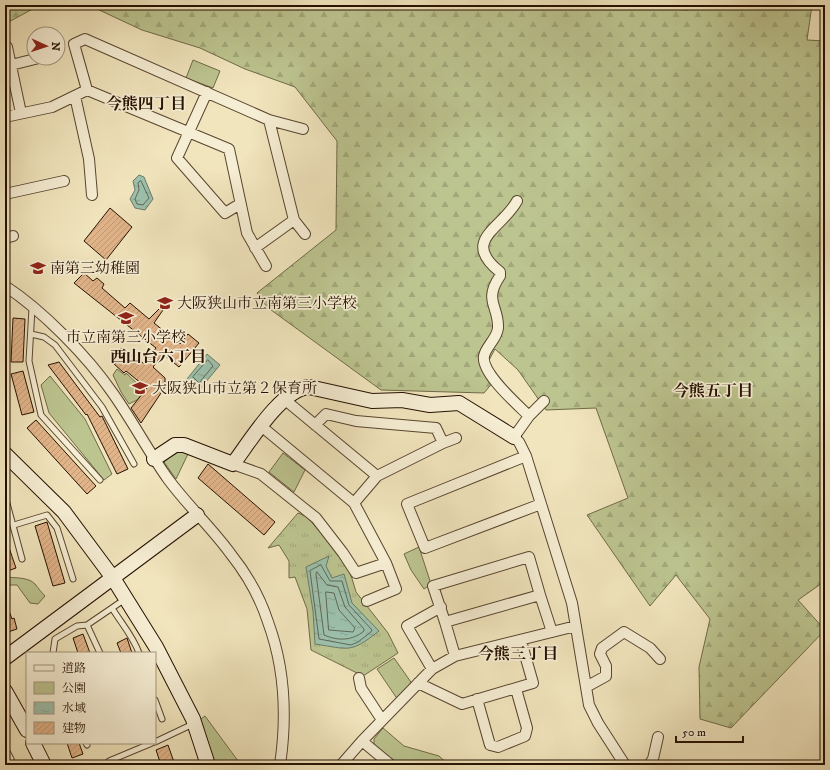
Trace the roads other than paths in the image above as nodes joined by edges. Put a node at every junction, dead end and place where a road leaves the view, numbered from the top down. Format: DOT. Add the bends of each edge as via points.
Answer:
graph roads {
  1 [pos="8,47"];
  2 [pos="26,61"];
  3 [pos="11,65"];
  4 [pos="87,90"];
  5 [pos="207,92"];
  6 [pos="75,96"];
  7 [pos="21,113"];
  8 [pos="5,117"];
  9 [pos="269,120"];
  10 [pos="303,129"];
  11 [pos="189,132"];
  12 [pos="64,181"];
  13 [pos="5,194"];
  14 [pos="92,196"];
  15 [pos="517,201"];
  16 [pos="240,204"];
  17 [pos="294,220"];
  18 [pos="305,234"];
  19 [pos="255,248"];
  20 [pos="266,266"];
  21 [pos="5,286"];
  22 [pos="32,308"];
  23 [pos="31,334"];
  24 [pos="284,399"];
  25 [pos="544,401"];
  26 [pos="529,416"];
  27 [pos="315,425"];
  28 [pos="261,426"];
  29 [pos="514,437"];
  30 [pos="456,438"];
  31 [pos="443,443"];
  32 [pos="5,454"];
  33 [pos="526,456"];
  34 [pos="154,459"];
  35 [pos="134,464"];
  36 [pos="233,464"];
  37 [pos="377,476"];
  38 [pos="100,480"];
  39 [pos="5,496"];
  40 [pos="354,503"];
  41 [pos="542,504"];
  42 [pos="196,515"];
  43 [pos="14,525"];
  44 [pos="22,559"];
  45 [pos="386,563"];
  46 [pos="113,578"];
  47 [pos="73,579"];
  48 [pos="540,595"];
  49 [pos="126,598"];
  50 [pos="367,601"];
  51 [pos="441,607"];
  52 [pos="112,608"];
  53 [pos="445,622"];
  54 [pos="87,626"];
  55 [pos="576,626"];
  56 [pos="552,632"];
  57 [pos="520,641"];
  58 [pos="54,652"];
  59 [pos="100,652"];
  60 [pos="139,652"];
  61 [pos="455,656"];
  62 [pos="5,658"];
  63 [pos="660,659"];
  64 [pos="432,669"];
  65 [pos="358,678"];
  66 [pos="418,683"];
  67 [pos="586,687"];
  68 [pos="516,689"];
  69 [pos="5,691"];
  70 [pos="477,699"];
  71 [pos="156,703"];
  72 [pos="162,719"];
  73 [pos="382,720"];
  74 [pos="194,724"];
  75 [pos="26,728"];
  76 [pos="658,737"];
  77 [pos="362,740"];
  78 [pos="156,742"];
  79 [pos="33,744"];
  80 [pos="150,744"];
  81 [pos="6,751"];
  82 [pos="11,759"];
  83 [pos="39,763"];
  84 [pos="654,763"];
  85 [pos="106,765"];
  86 [pos="208,765"];
  87 [pos="280,765"];
  88 [pos="341,765"];
  89 [pos="392,765"];
  90 [pos="625,765"];
  1 -- 3 [label="street"];
  2 -- 3 [label="street"];
  3 -- 7 [label="street"];
  4 -- 5 [label="street" via="74,44 85,39"];
  4 -- 6 [label="street"];
  4 -- 11 [label="street"];
  5 -- 9 [label="street"];
  5 -- 11 [label="street"];
  6 -- 7 [label="street" via="52,107"];
  6 -- 14 [label="street" via="89,159"];
  7 -- 8 [label="street"];
  9 -- 10 [label="street"];
  9 -- 17 [label="street"];
  11 -- 16 [label="street" via="229,149"];
  11 -- 16 [label="street" via="177,158 225,213"];
  12 -- 13 [label="street"];
  15 -- 26 [label="street" via="511,212 484,241 483,253 487,262 500,272 492,292 498,329 484,355 484,363 491,376"];
  16 -- 19 [label="street" via="247,233"];
  17 -- 18 [label="street"];
  17 -- 19 [label="street"];
  19 -- 20 [label="street"];
  21 -- 22 [label="street"];
  22 -- 23 [label="lane"];
  22 -- 34 [label="street" via="86,359 112,392"];
  23 -- 35 [label="lane" via="44,337 55,344 102,407"];
  23 -- 38 [label="lane" via="29,361 41,415"];
  24 -- 27 [label="street"];
  24 -- 28 [label="street"];
  24 -- 29 [label="street" via="302,388 309,387 372,401 402,400 430,405 459,403"];
  25 -- 26 [label="street"];
  26 -- 29 [label="street"];
  27 -- 31 [label="street" via="326,414 356,421 436,428"];
  27 -- 37 [label="street"];
  28 -- 36 [label="street"];
  28 -- 40 [label="street"];
  29 -- 33 [label="street"];
  30 -- 31 [label="street"];
  31 -- 37 [label="street"];
  32 -- 46 [label="street" via="64,512"];
  33 -- 41 [label="street"];
  33 -- 41 [label="street" via="407,504 425,548"];
  34 -- 36 [label="street" via="175,445 184,445"];
  34 -- 42 [label="street"];
  36 -- 45 [label="street" via="262,474 316,518 344,553 356,573"];
  37 -- 40 [label="street"];
  39 -- 43 [label="lane"];
  40 -- 45 [label="street"];
  41 -- 55 [label="street" via="572,603"];
  42 -- 46 [label="street"];
  42 -- 87 [label="street" via="231,553 256,594 268,622 280,668 285,709"];
  43 -- 44 [label="lane"];
  43 -- 47 [label="lane" via="46,515 57,528"];
  45 -- 50 [label="street" via="396,589"];
  46 -- 49 [label="street"];
  46 -- 62 [label="street"];
  48 -- 51 [label="street" via="529,557 433,586"];
  48 -- 53 [label="street"];
  48 -- 56 [label="street"];
  49 -- 52 [label="lane"];
  49 -- 74 [label="street" via="156,647"];
  51 -- 53 [label="street"];
  51 -- 64 [label="street" via="407,626"];
  52 -- 54 [label="lane"];
  52 -- 60 [label="lane" via="134,640"];
  53 -- 61 [label="street"];
  54 -- 58 [label="lane" via="77,626 55,639"];
  54 -- 59 [label="lane"];
  55 -- 56 [label="street"];
  55 -- 67 [label="street"];
  56 -- 57 [label="street"];
  57 -- 61 [label="street"];
  57 -- 68 [label="street" via="533,683"];
  61 -- 64 [label="street"];
  63 -- 67 [label="street" via="650,648 624,632 602,648 600,654 606,666 606,676"];
  64 -- 66 [label="street"];
  65 -- 73 [label="street" via="361,688"];
  66 -- 70 [label="street" via="462,704"];
  66 -- 73 [label="street"];
  67 -- 90 [label="street" via="589,705"];
  68 -- 70 [label="street"];
  68 -- 70 [label="street" via="527,728 525,736 498,747 490,745"];
  69 -- 75 [label="street"];
  71 -- 72 [label="lane"];
  73 -- 77 [label="street"];
  74 -- 78 [label="lane"];
  74 -- 86 [label="street"];
  76 -- 84 [label="street"];
  77 -- 88 [label="street"];
  77 -- 89 [label="street"];
  79 -- 83 [label="street"];
  80 -- 85 [label="lane" via="109,761"];
  81 -- 82 [label="lane"];
}
